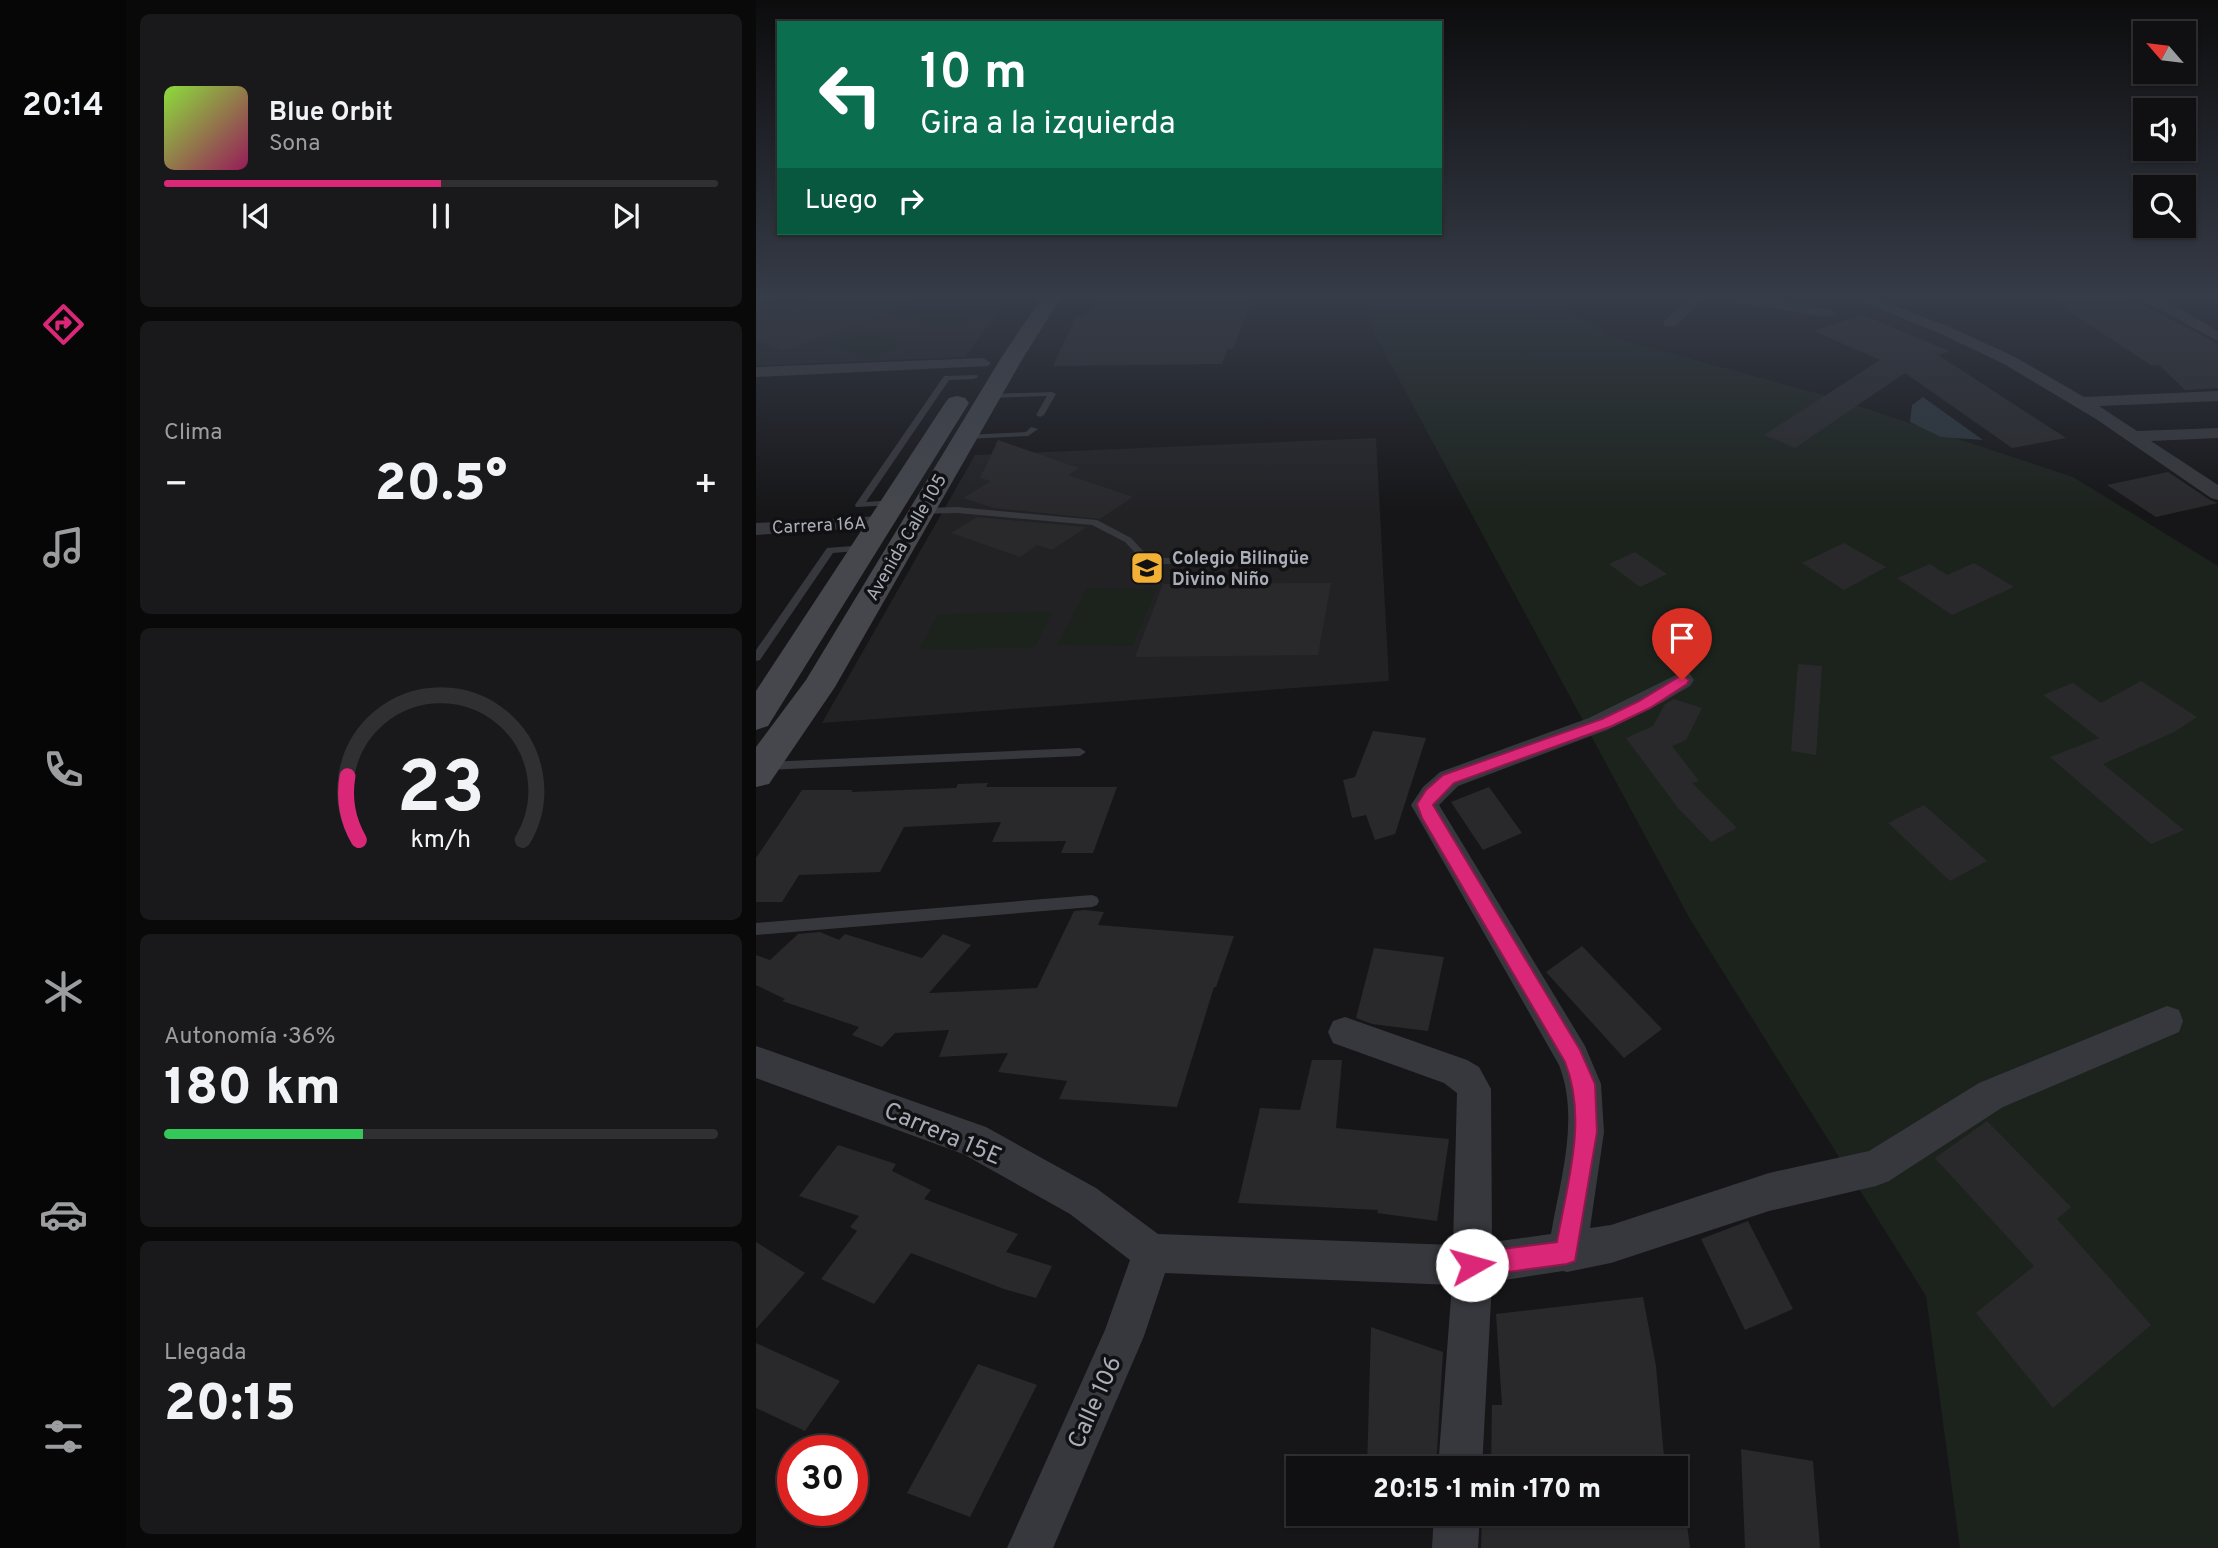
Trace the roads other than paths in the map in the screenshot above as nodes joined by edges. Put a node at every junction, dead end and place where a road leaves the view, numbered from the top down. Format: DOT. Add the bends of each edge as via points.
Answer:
graph roads {
  1 [pos="988,368"];
  2 [pos="991,368"];
  3 [pos="2021,368"];
  4 [pos="756,373"];
  5 [pos="982,379"];
  6 [pos="2218,396"];
  7 [pos="2081,402"];
  8 [pos="1040,415"];
  9 [pos="1034,429"];
  10 [pos="2218,433"];
  11 [pos="2133,436"];
  12 [pos="965,437"];
  13 [pos="2218,494"];
  14 [pos="921,511"];
  15 [pos="887,513"];
  16 [pos="756,529"];
  17 [pos="865,548"];
  18 [pos="1223,555"];
  19 [pos="756,657"];
  20 [pos="1682,680"];
  21 [pos="756,718"];
  22 [pos="1080,751"];
  23 [pos="761,761"];
  24 [pos="1091,901"];
  25 [pos="756,929"];
  26 [pos="2167,1021"];
  27 [pos="1345,1031"];
  28 [pos="756,1062"];
  29 [pos="1152,1253"];
  30 [pos="1567,1253"];
  31 [pos="1472,1265"];
  32 [pos="1461,1456"];
  33 [pos="1456,1526"];
  34 [pos="1030,1548"];
  35 [pos="1455,1548"];
  1 -- 5 [label="main road, Avenida Calle 105"];
  2 -- 5 [label="main road, Avenida Calle 105"];
  3 -- 7 [label="street"];
  4 -- 5 [label="street"];
  5 -- 8 [label="lane" via="1052,394"];
  5 -- 12 [label="main road, Avenida Calle 105"];
  5 -- 15 [label="main road, Avenida Calle 105"];
  6 -- 7 [label="street"];
  7 -- 11 [label="street"];
  9 -- 12 [label="lane" via="1028,434"];
  10 -- 11 [label="street"];
  11 -- 13 [label="street"];
  12 -- 14 [label="main road, Avenida Calle 105"];
  14 -- 18 [label="lane" via="1094,522 1128,540 1143,556 1158,561"];
  14 -- 23 [label="main road, Avenida Calle 105" via="818,687"];
  15 -- 16 [label="street, Carrera 16A"];
  15 -- 17 [label="main road, Avenida Calle 105"];
  17 -- 19 [label="lane" via="830,550"];
  17 -- 21 [label="main road, Avenida Calle 105"];
  20 -- 30 [label="street" via="1645,705 1607,722 1448,779 1425,804 1573,1057 1584,1084 1586,1132"];
  22 -- 23 [label="lane"];
  24 -- 25 [label="lane"];
  26 -- 30 [label="street" via="1990,1095 1875,1168 1769,1192 1611,1244"];
  27 -- 31 [label="street" via="1455,1071 1474,1088"];
  28 -- 29 [label="street, Carrera 15E" via="973,1140 1083,1201"];
  29 -- 31 [label="street"];
  29 -- 34 [label="street, Calle 106" via="1123,1336"];
  30 -- 31 [label="street"];
  31 -- 32 [label="street"];
  33 -- 35 [label="street"];
}
